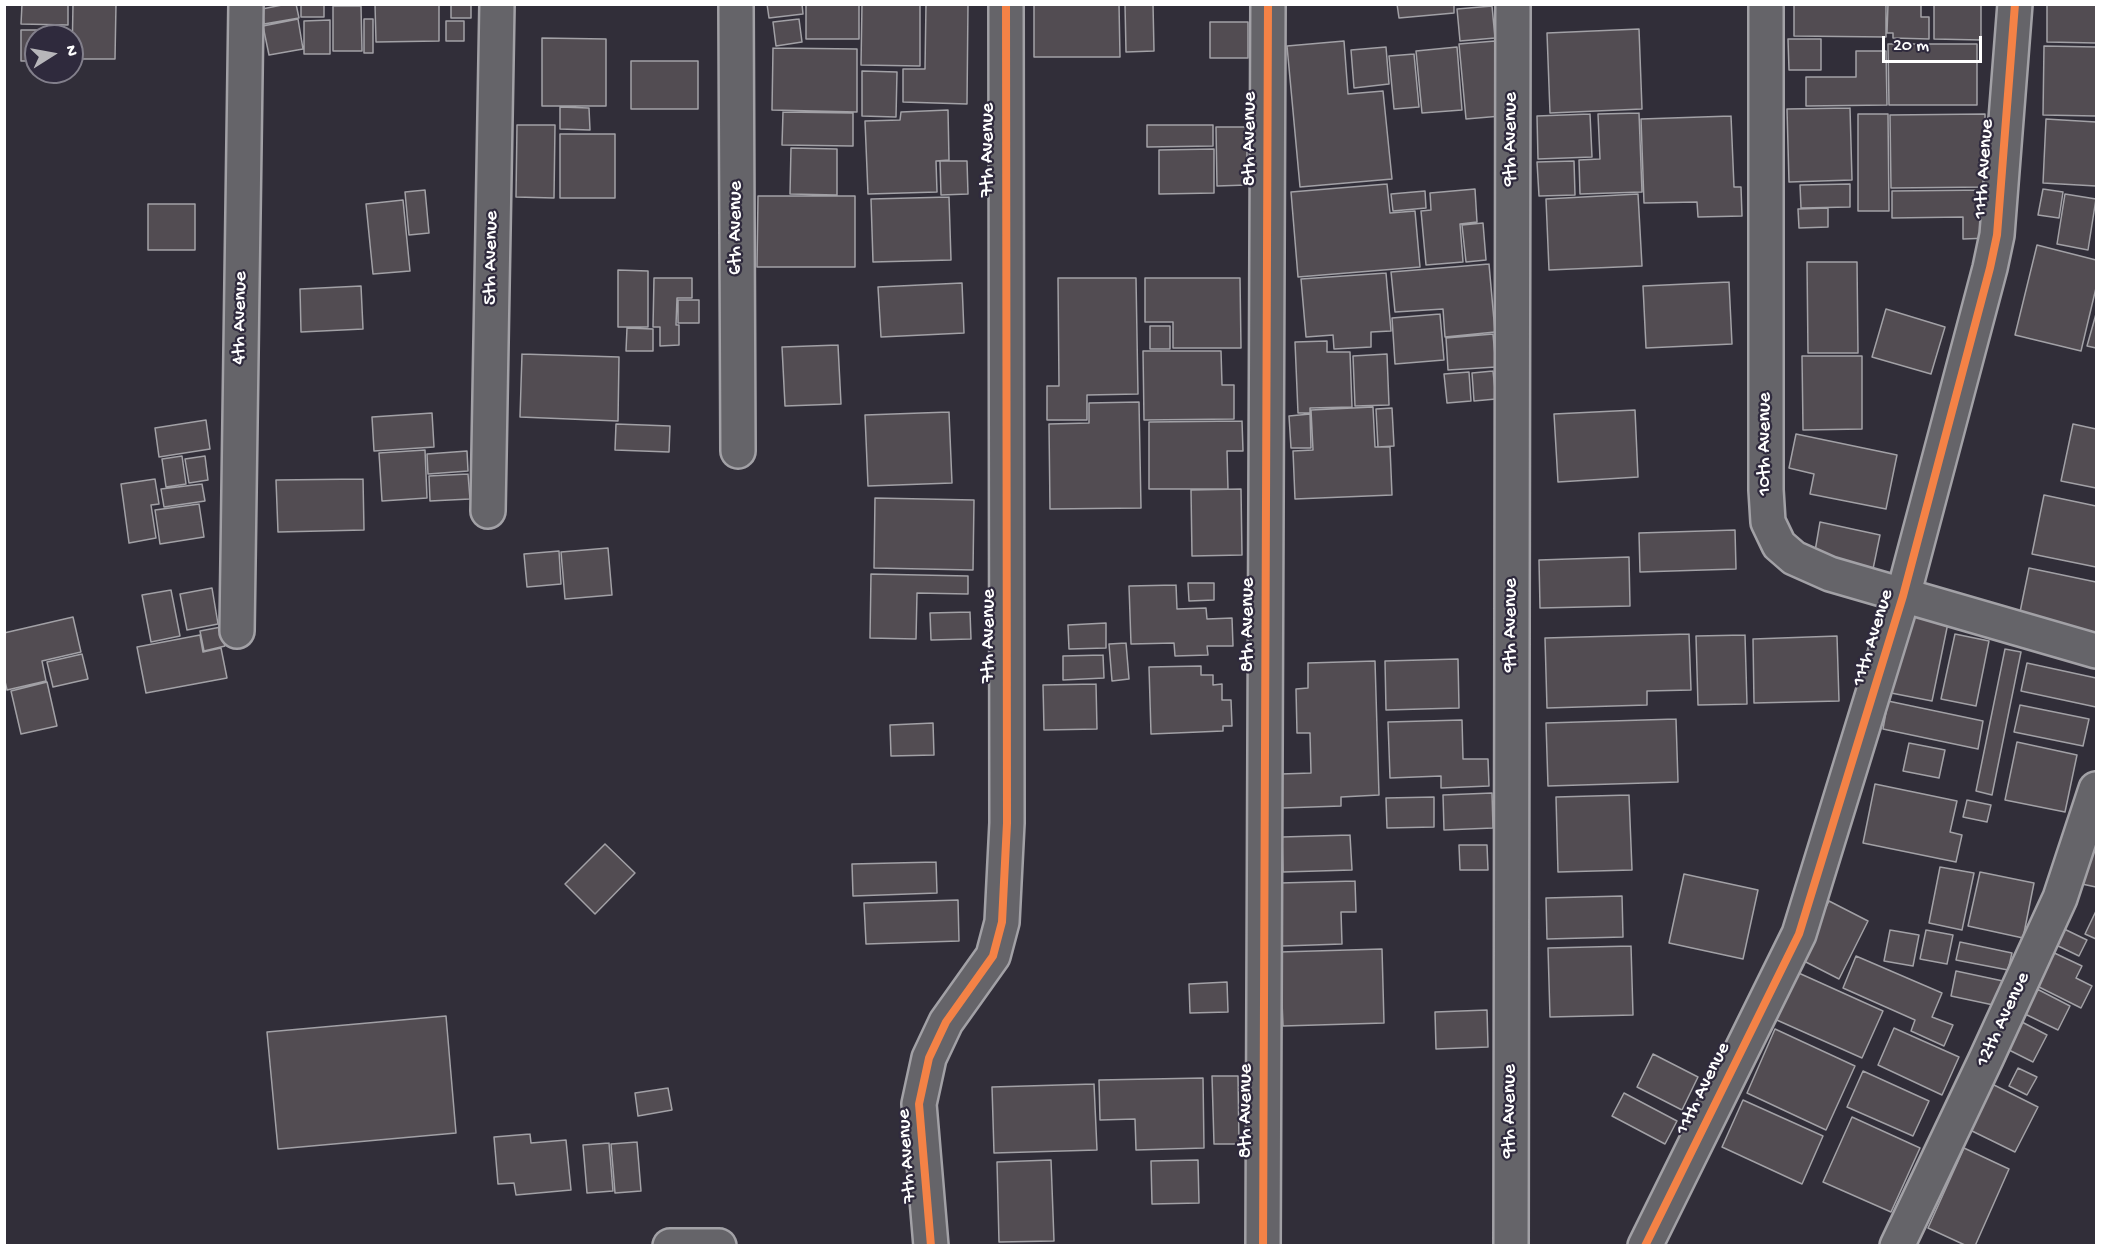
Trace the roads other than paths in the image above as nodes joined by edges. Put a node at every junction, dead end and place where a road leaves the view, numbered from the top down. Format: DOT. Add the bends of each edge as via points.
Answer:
graph roads {
  1 [pos="246,4"];
  2 [pos="497,4"];
  3 [pos="736,4"];
  4 [pos="1006,4"];
  5 [pos="1268,4"];
  6 [pos="1513,4"];
  7 [pos="1766,4"];
  8 [pos="2015,4"];
  9 [pos="738,451"];
  10 [pos="488,511"];
  11 [pos="1904,596"];
  12 [pos="237,631"];
  13 [pos="2097,651"];
  14 [pos="2097,789"];
  15 [pos="670,1245"];
  16 [pos="719,1245"];
  17 [pos="931,1245"];
  18 [pos="1263,1245"];
  19 [pos="1511,1245"];
  20 [pos="1645,1245"];
  21 [pos="1897,1245"];
  1 -- 12 [label="street, 4th Avenue"];
  2 -- 10 [label="street, 5th Avenue"];
  3 -- 9 [label="street, 6th Avenue"];
  4 -- 17 [label="street, 7th Avenue" via="1007,823 1002,922 993,956 946,1022 929,1058 919,1104"];
  5 -- 18 [label="street, 8th Avenue"];
  6 -- 19 [label="street, 9th Avenue"];
  7 -- 11 [label="street, 10th Avenue" via="1768,522 1779,545 1794,558 1830,574"];
  8 -- 11 [label="street, 11th Avenue" via="1997,235"];
  11 -- 13 [label="street, 10th Avenue"];
  11 -- 20 [label="street, 11th Avenue" via="1799,933"];
  14 -- 21 [label="street, 12th Avenue" via="2060,898"];
  15 -- 16 [label="street"];
}
